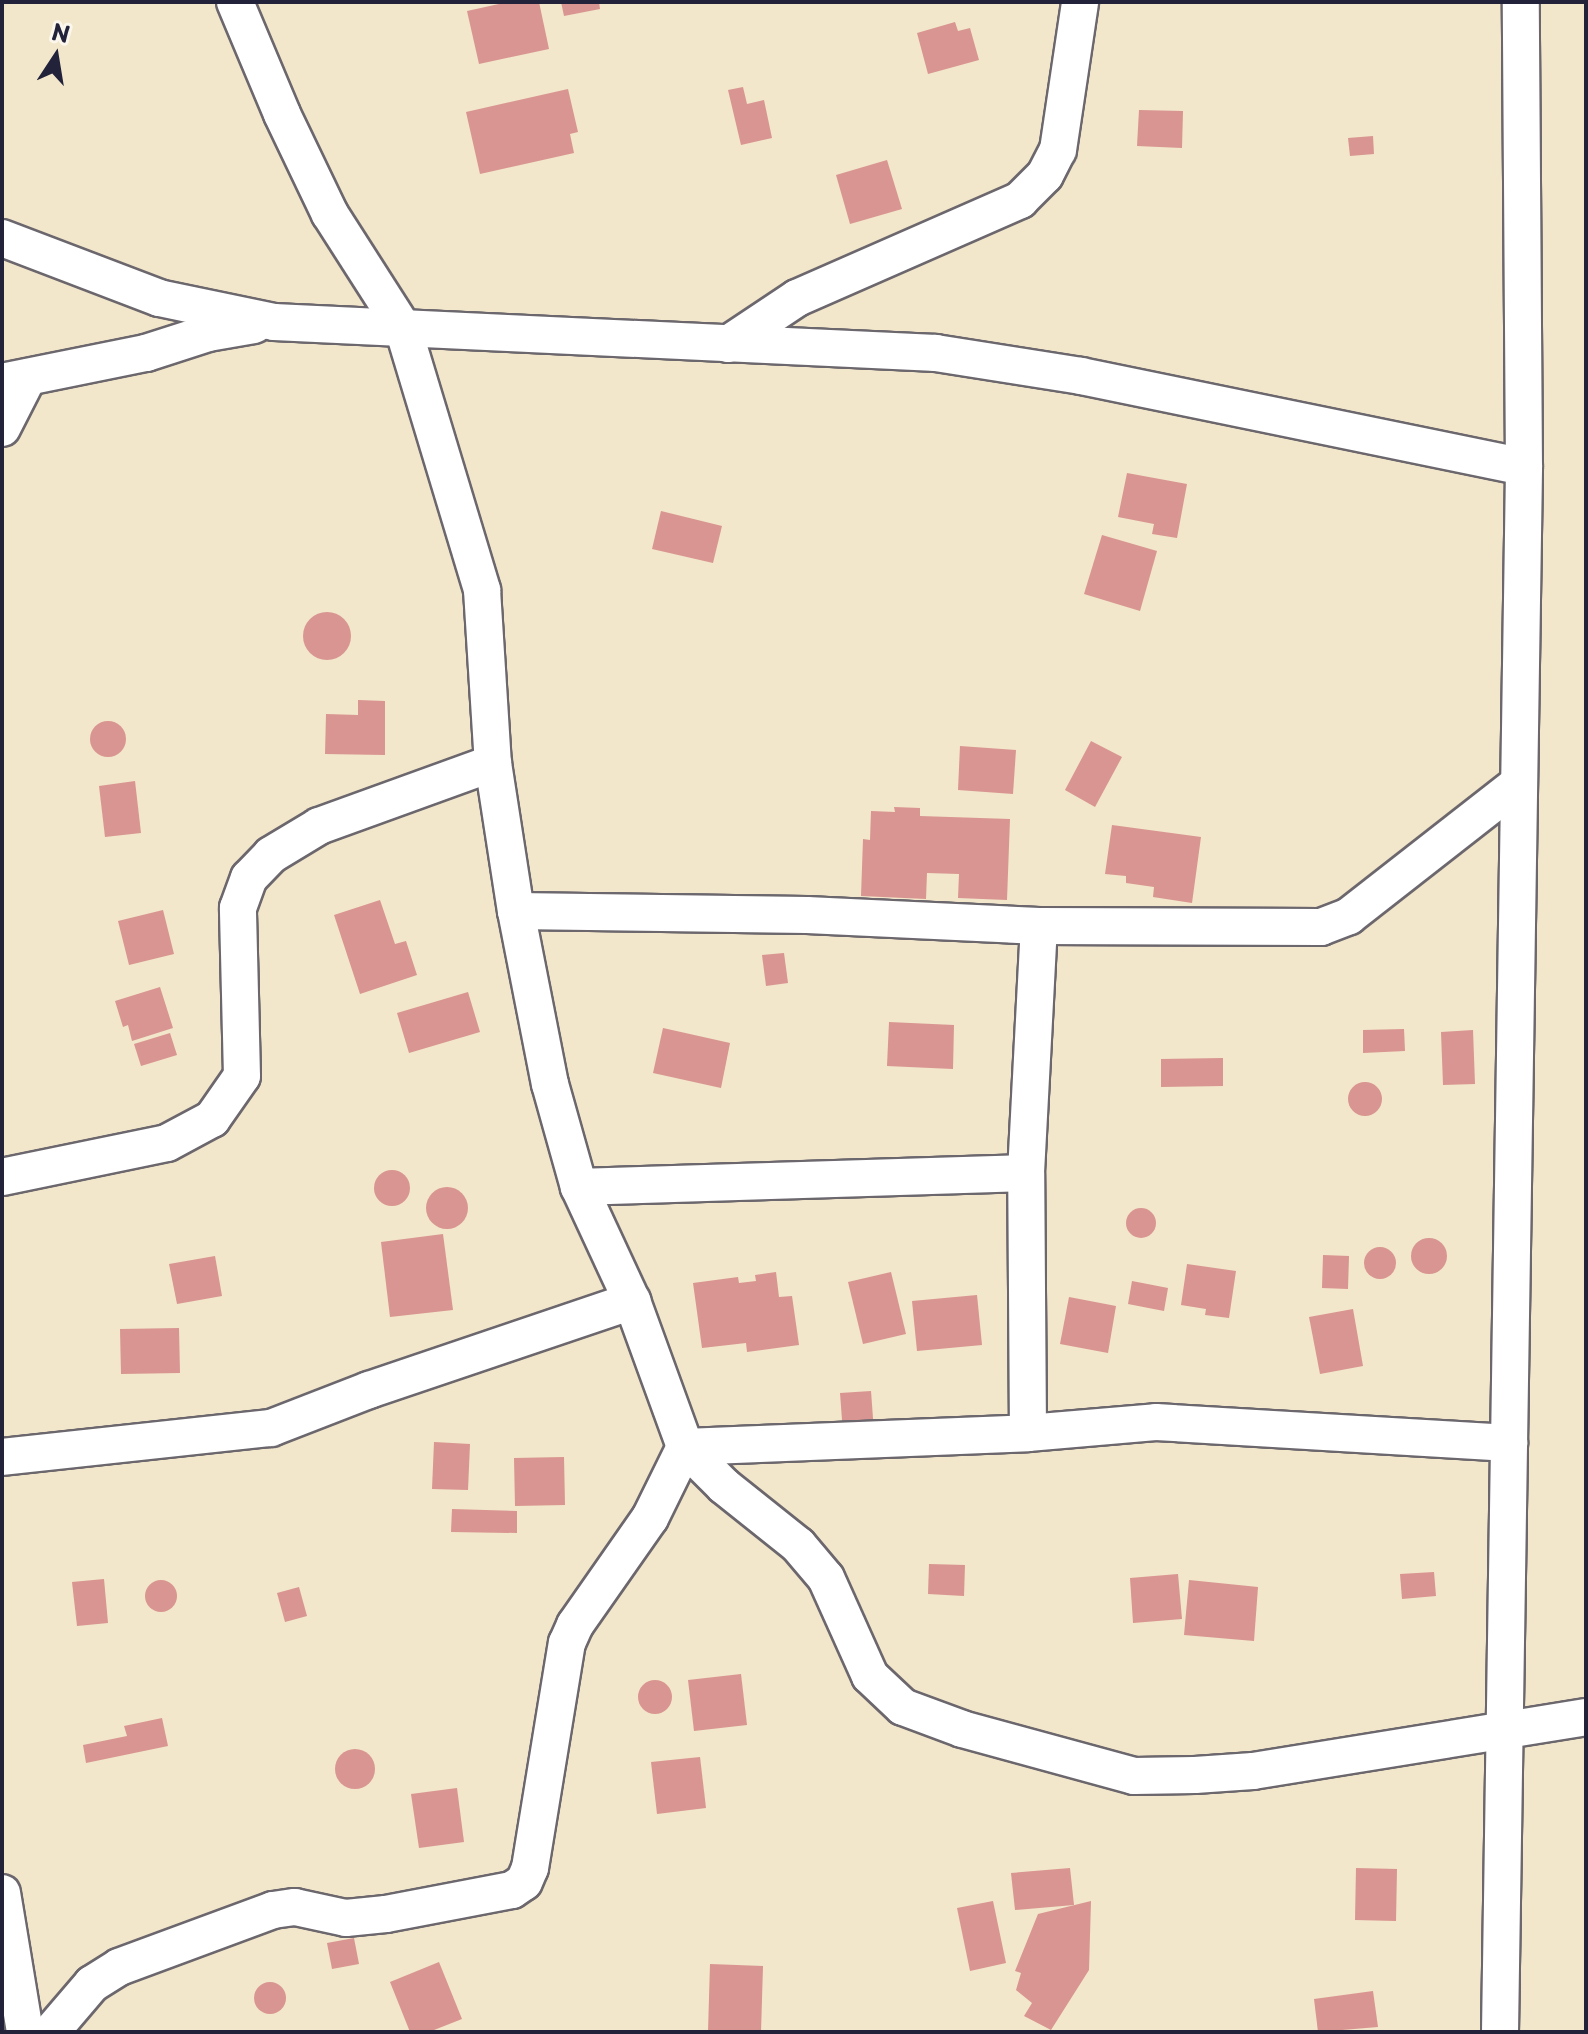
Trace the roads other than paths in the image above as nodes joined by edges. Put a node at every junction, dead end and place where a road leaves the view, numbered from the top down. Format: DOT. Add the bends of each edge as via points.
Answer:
graph roads {
  1 [pos="235,2"];
  2 [pos="1080,2"];
  3 [pos="1521,2"];
  4 [pos="2,238"];
  5 [pos="274,322"];
  6 [pos="403,328"];
  7 [pos="728,344"];
  8 [pos="15,380"];
  9 [pos="2,428"];
  10 [pos="1524,467"];
  11 [pos="493,763"];
  12 [pos="1518,784"];
  13 [pos="516,911"];
  14 [pos="1039,926"];
  15 [pos="1026,1173"];
  16 [pos="2,1177"];
  17 [pos="579,1187"];
  18 [pos="632,1301"];
  19 [pos="1028,1433"];
  20 [pos="1509,1443"];
  21 [pos="685,1447"];
  22 [pos="2,1457"];
  23 [pos="1586,1717"];
  24 [pos="1505,1728"];
  25 [pos="2,1893"];
  26 [pos="25,2032"];
  27 [pos="51,2032"];
  28 [pos="1500,2032"];
  1 -- 6 [label="street" via="330,214"];
  2 -- 7 [label="street" via="1058,150 1045,175 1020,200 797,298"];
  3 -- 10 [label="street"];
  4 -- 5 [label="street" via="159,298"];
  5 -- 6 [label="street"];
  5 -- 8 [label="street"];
  6 -- 7 [label="street"];
  6 -- 11 [label="street" via="482,590"];
  7 -- 10 [label="street" via="936,353 1081,376"];
  8 -- 9 [label="street"];
  10 -- 12 [label="street"];
  11 -- 13 [label="street"];
  11 -- 16 [label="street" via="319,826 271,855 249,878 238,908 242,1076 212,1119 167,1143"];
  12 -- 14 [label="street" via="1349,916 1321,927"];
  12 -- 20 [label="street"];
  13 -- 14 [label="street" via="807,915"];
  13 -- 17 [label="street" via="550,1084"];
  14 -- 15 [label="street"];
  15 -- 17 [label="street"];
  15 -- 19 [label="street"];
  17 -- 18 [label="street"];
  18 -- 21 [label="street"];
  18 -- 22 [label="street" via="271,1428"];
  19 -- 20 [label="street" via="1156,1422"];
  19 -- 21 [label="street"];
  20 -- 24 [label="street"];
  21 -- 24 [label="street" via="798,1545 826,1578 870,1676 903,1707 962,1729 1134,1776 1253,1771"];
  21 -- 27 [label="street" via="650,1518 567,1643 524,1882 512,1890 386,1914 346,1918 295,1907 273,1910 119,1967 92,1984"];
  23 -- 24 [label="street"];
  24 -- 28 [label="street"];
  25 -- 26 [label="street"];
}
